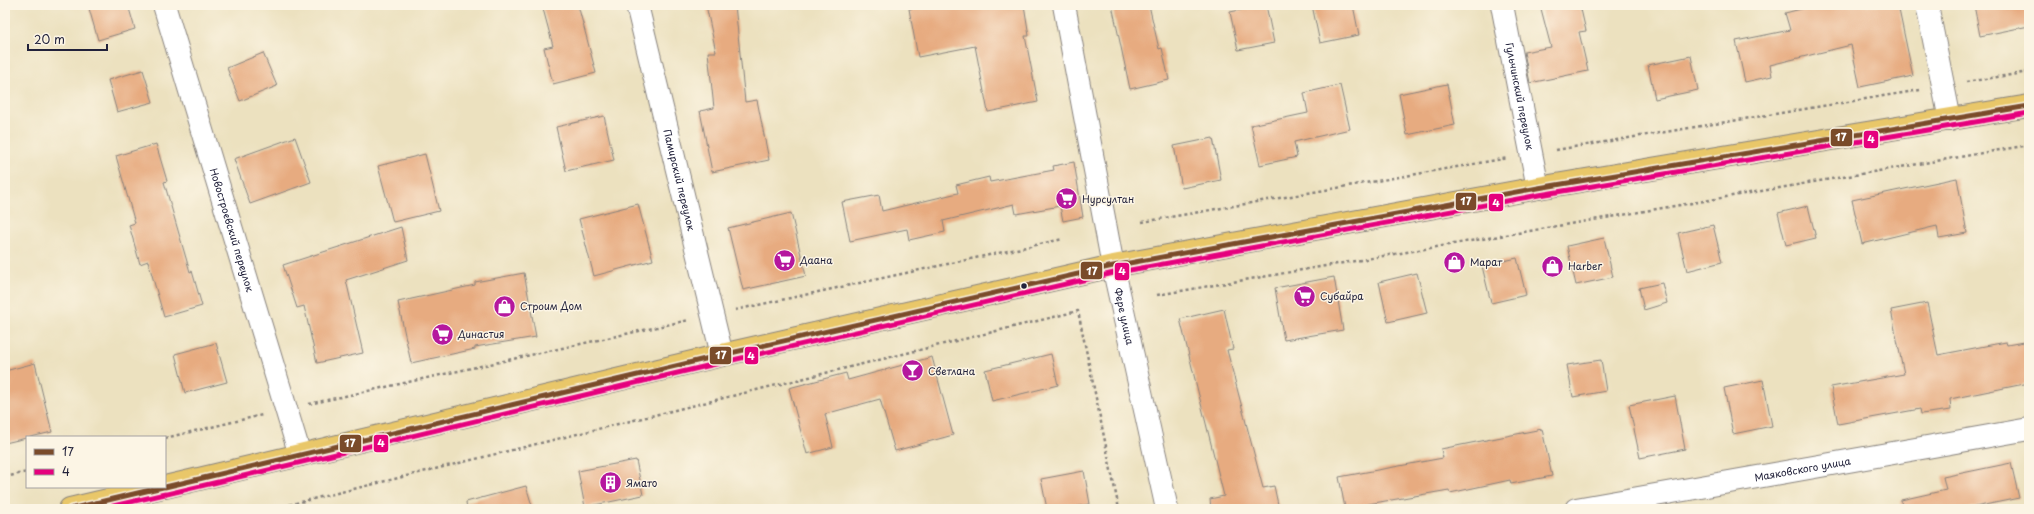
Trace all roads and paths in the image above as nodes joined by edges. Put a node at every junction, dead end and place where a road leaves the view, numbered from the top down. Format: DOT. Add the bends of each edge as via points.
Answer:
graph roads {
  1 [pos="164,5"];
  2 [pos="637,5"];
  3 [pos="1064,5"];
  4 [pos="1502,5"];
  5 [pos="1927,5"];
  6 [pos="2029,72"];
  7 [pos="1944,86"];
  8 [pos="2029,106"];
  9 [pos="1950,120"];
  10 [pos="2029,145"];
  11 [pos="1531,154"];
  12 [pos="1538,188"];
  13 [pos="1142,222"];
  14 [pos="1063,239"];
  15 [pos="1113,266"];
  16 [pos="1157,295"];
  17 [pos="712,315"];
  18 [pos="722,355"];
  19 [pos="287,409"];
  20 [pos="2029,429"];
  21 [pos="166,438"];
  22 [pos="300,455"];
  23 [pos="26,472"];
  24 [pos="5,477"];
  25 [pos="166,487"];
  26 [pos="160,488"];
  27 [pos="70,509"];
  28 [pos="272,509"];
  29 [pos="1119,509"];
  30 [pos="1167,509"];
  31 [pos="1576,509"];
  1 -- 19 [label="street, Новостроевский переулок"];
  2 -- 17 [label="street, Памирский переулок"];
  3 -- 15 [label="street, Фере улица"];
  4 -- 11 [label="street, Гульчинский переулок"];
  5 -- 7 [label="street"];
  6 -- 7 [label="path"];
  7 -- 9 [label="street"];
  7 -- 11 [label="path"];
  8 -- 9 [label="main road"];
  9 -- 12 [label="main road"];
  10 -- 16 [label="path"];
  11 -- 12 [label="street, Гульчинский переулок"];
  11 -- 13 [label="path"];
  12 -- 15 [label="main road"];
  14 -- 17 [label="path"];
  15 -- 18 [label="main road"];
  15 -- 30 [label="street, Фере улица"];
  17 -- 18 [label="street, Памирский переулок"];
  17 -- 19 [label="path"];
  18 -- 22 [label="main road"];
  19 -- 21 [label="path"];
  19 -- 22 [label="street, Новостроевский переулок"];
  20 -- 31 [label="street, Маяковского улица"];
  22 -- 25 [label="main road"];
  23 -- 24 [label="path"];
  26 -- 27 [label="main road"];
  28 -- 29 [label="path" via="1078,311"];
}
